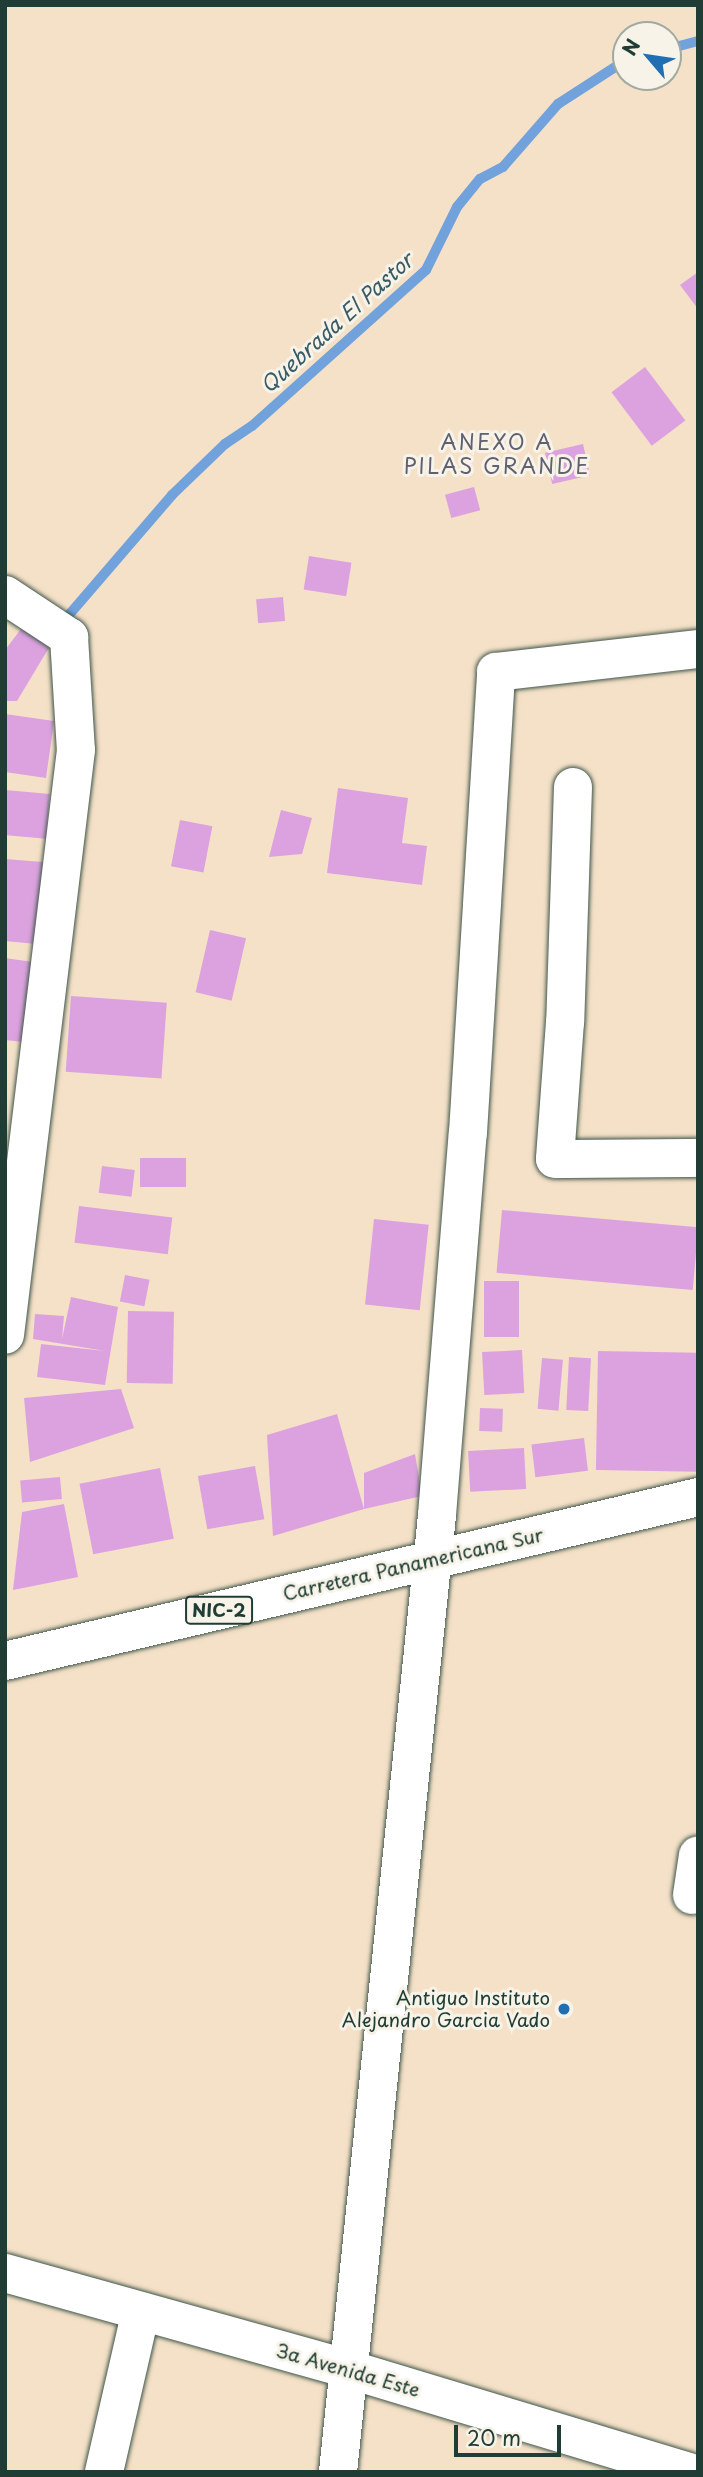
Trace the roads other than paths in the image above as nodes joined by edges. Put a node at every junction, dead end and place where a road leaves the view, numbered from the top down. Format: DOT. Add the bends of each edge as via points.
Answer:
graph roads {
  1 [pos="5,595"];
  2 [pos="698,649"];
  3 [pos="573,787"];
  4 [pos="698,1158"];
  5 [pos="5,1335"];
  6 [pos="698,1497"];
  7 [pos="432,1560"];
  8 [pos="5,1661"];
  9 [pos="698,1855"];
  10 [pos="692,1895"];
  11 [pos="5,2273"];
  12 [pos="141,2311"];
  13 [pos="348,2369"];
  14 [pos="104,2472"];
  15 [pos="338,2472"];
  16 [pos="689,2472"];
  1 -- 5 [label="main road" via="69,637 76,750"];
  2 -- 7 [label="main road" via="496,672 468,1133"];
  3 -- 4 [label="main road" via="555,1159"];
  6 -- 7 [label="main road, Carretera Panamericana Sur / NIC-2"];
  7 -- 8 [label="main road, Carretera Panamericana Sur / NIC-2"];
  7 -- 13 [label="main road"];
  9 -- 10 [label="main road"];
  11 -- 12 [label="main road, 3a Avenida Este"];
  12 -- 13 [label="main road, 3a Avenida Este"];
  12 -- 14 [label="main road"];
  13 -- 15 [label="main road"];
  13 -- 16 [label="main road, 3a Avenida Este"];
}
